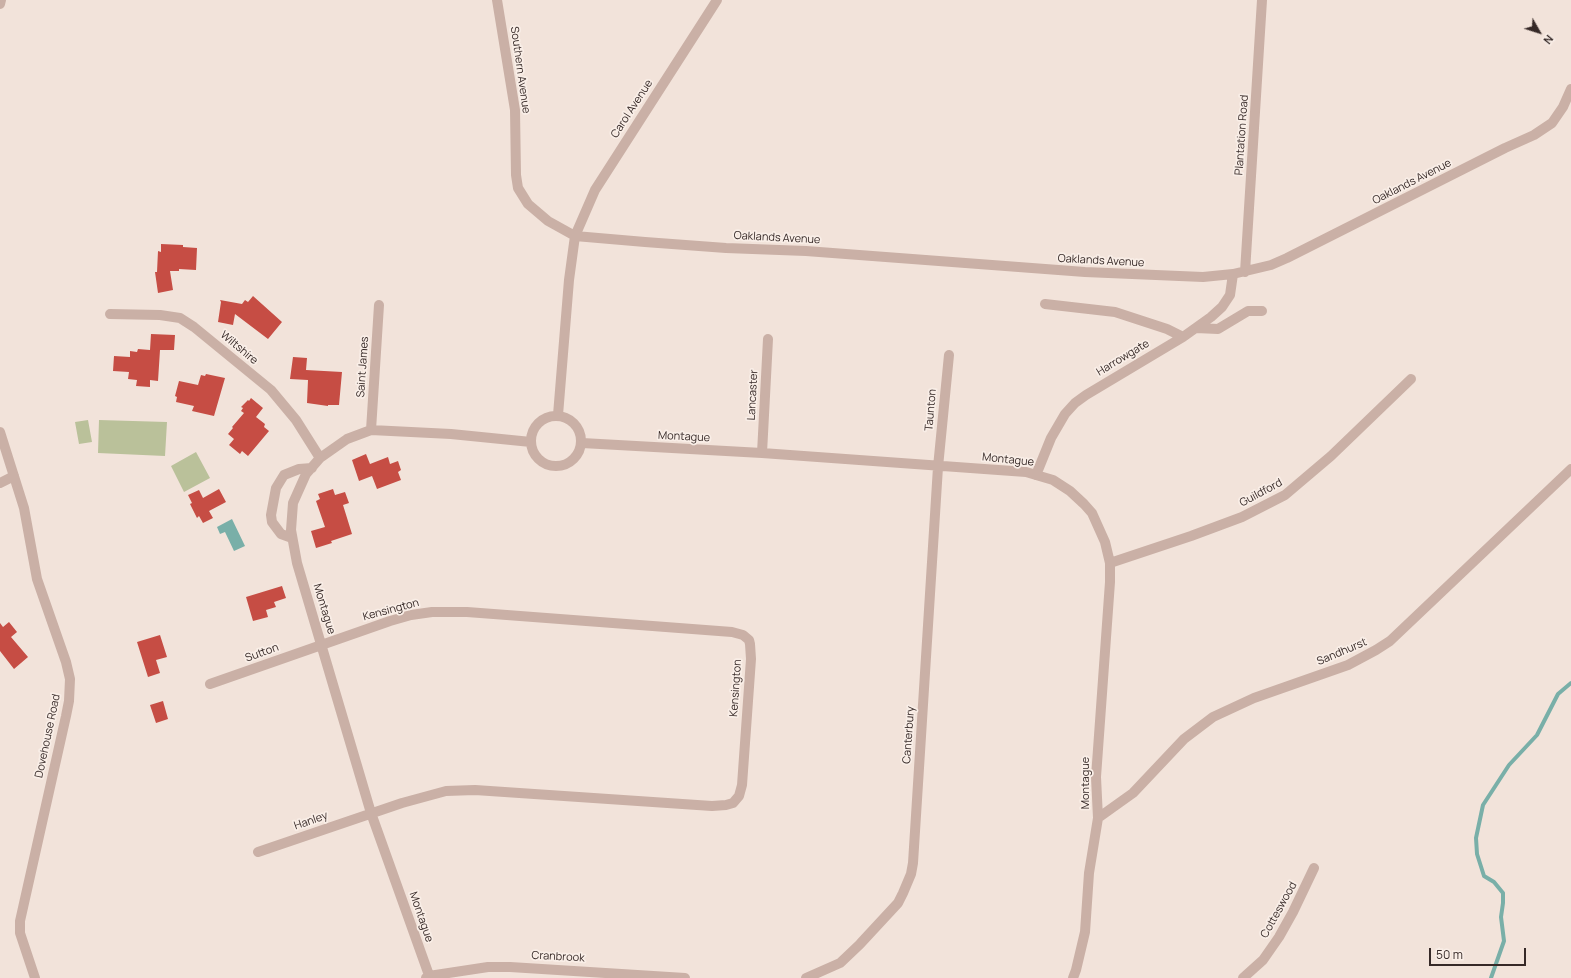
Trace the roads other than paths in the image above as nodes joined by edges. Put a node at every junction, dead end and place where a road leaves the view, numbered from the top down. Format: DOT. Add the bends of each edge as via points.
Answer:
graph roads {
  1 [pos="1,0"];
  2 [pos="498,0"];
  3 [pos="716,0"];
  4 [pos="1262,0"];
  5 [pos="0,4"];
  6 [pos="1571,89"];
  7 [pos="575,236"];
  8 [pos="1246,272"];
  9 [pos="1233,274"];
  10 [pos="1045,304"];
  11 [pos="379,305"];
  12 [pos="1262,311"];
  13 [pos="110,314"];
  14 [pos="1196,328"];
  15 [pos="1183,337"];
  16 [pos="768,339"];
  17 [pos="948,354"];
  18 [pos="1411,379"];
  19 [pos="558,415"];
  20 [pos="371,430"];
  21 [pos="0,432"];
  22 [pos="531,442"];
  23 [pos="582,443"];
  24 [pos="762,453"];
  25 [pos="320,458"];
  26 [pos="938,467"];
  27 [pos="312,468"];
  28 [pos="1571,469"];
  29 [pos="1036,475"];
  30 [pos="14,476"];
  31 [pos="0,483"];
  32 [pos="292,538"];
  33 [pos="1110,563"];
  34 [pos="322,644"];
  35 [pos="210,684"];
  36 [pos="372,813"];
  37 [pos="1098,818"];
  38 [pos="258,852"];
  39 [pos="1314,868"];
  40 [pos="428,977"];
  41 [pos="35,978"];
  42 [pos="685,978"];
  43 [pos="806,978"];
  44 [pos="1073,978"];
  45 [pos="1244,978"];
  1 -- 5 [label="street"];
  2 -- 7 [label="street, Southern Avenue" via="515,110 518,188 528,204 548,221"];
  3 -- 7 [label="street, Carol Avenue" via="594,190"];
  4 -- 8 [label="street, Plantation Road"];
  6 -- 8 [label="street, Oaklands Avenue" via="1552,123 1534,135 1303,251 1271,265"];
  7 -- 9 [label="street, Oaklands Avenue" via="1085,272 1203,277"];
  7 -- 19 [label="street, Carol Avenue"];
  8 -- 9 [label="street, Oaklands Avenue"];
  9 -- 14 [label="street, Harrowgate" via="1226,302"];
  10 -- 15 [label="street" via="1115,312"];
  11 -- 20 [label="street, Saint James"];
  12 -- 14 [label="street" via="1248,311 1218,329"];
  13 -- 25 [label="street, Wiltshire" via="180,318 194,327 271,390 296,420"];
  14 -- 15 [label="street, Harrowgate"];
  15 -- 29 [label="street, Harrowgate" via="1075,403 1065,414 1051,438"];
  16 -- 24 [label="street, Lancaster"];
  17 -- 26 [label="street, Taunton"];
  18 -- 33 [label="street, Guildford" via="1326,460 1285,495 1242,517"];
  19 -- 22 [label="street" via="542,420 536,426"];
  19 -- 23 [label="street" via="573,421 578,427"];
  20 -- 22 [label="street, Montague"];
  20 -- 25 [label="street, Montague" via="347,439"];
  21 -- 30 [label="street, Dovehouse Road"];
  22 -- 23 [label="street" via="538,458 552,466 569,463 580,451"];
  23 -- 24 [label="street, Montague"];
  24 -- 26 [label="street, Montague"];
  25 -- 27 [label="street, Montague"];
  26 -- 29 [label="street, Montague" via="1026,472"];
  26 -- 43 [label="street, Canterbury" via="911,874 904,893 886,917 840,963"];
  27 -- 32 [label="street, Montague" via="301,484 293,503"];
  27 -- 32 [label="street" via="299,469 284,476 276,488 272,522 281,534"];
  28 -- 37 [label="street, Sandhurst" via="1390,641 1348,665 1254,698 1213,717 1184,739 1133,793"];
  29 -- 33 [label="street, Montague" via="1053,480 1070,491 1092,513 1105,542"];
  30 -- 31 [label="street"];
  30 -- 41 [label="street, Dovehouse Road" via="24,508 37,579 70,679 68,709 19,927"];
  32 -- 34 [label="street, Montague"];
  33 -- 37 [label="street, Montague" via="1096,777"];
  34 -- 35 [label="street, Sutton"];
  34 -- 36 [label="street, Montague"];
  34 -- 36 [label="street, Kensington" via="411,615 439,612 732,632 749,640 751,659 742,785 739,796 733,803 712,806 476,790 446,791"];
  36 -- 38 [label="street, Hanley"];
  36 -- 40 [label="street, Montague"];
  37 -- 44 [label="street, Montague" via="1089,873 1085,932"];
  39 -- 45 [label="street, Cotteswood" via="1279,937 1263,960"];
  40 -- 42 [label="street, Cranbrook" via="488,967 510,967"];
}
